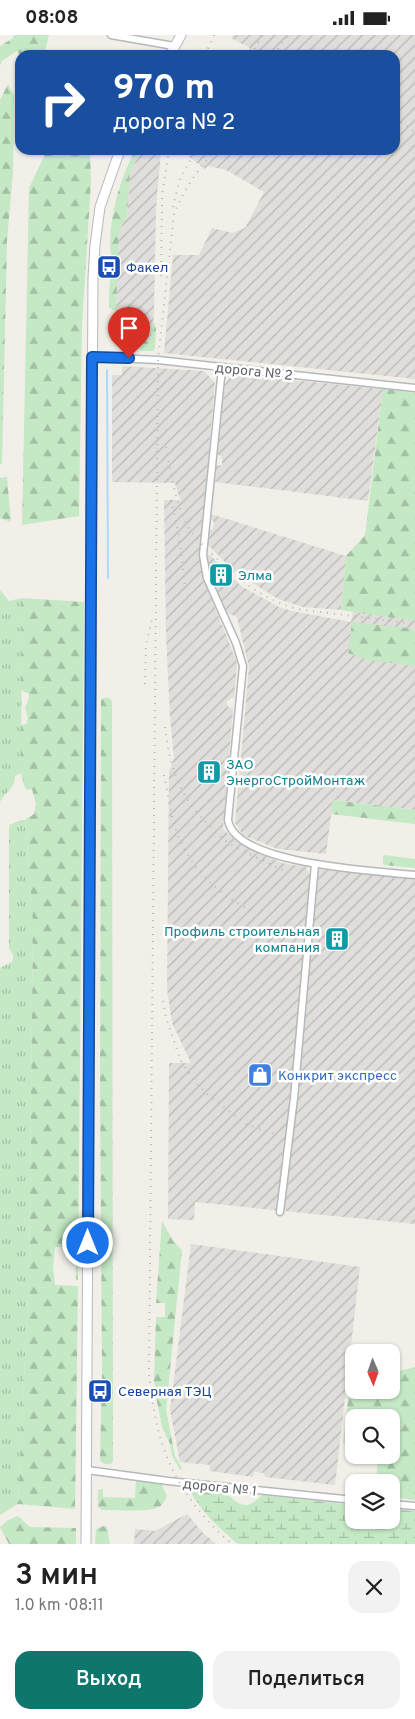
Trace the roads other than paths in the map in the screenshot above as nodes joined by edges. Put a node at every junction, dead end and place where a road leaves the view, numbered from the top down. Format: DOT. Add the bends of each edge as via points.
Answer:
graph roads {
  1 [pos="112,35"];
  2 [pos="181,35"];
  3 [pos="174,46"];
  4 [pos="172,50"];
  5 [pos="118,155"];
  6 [pos="92,357"];
  7 [pos="222,368"];
  8 [pos="415,388"];
  9 [pos="315,864"];
  10 [pos="415,875"];
  11 [pos="280,1212"];
  12 [pos="87,1470"];
  13 [pos="345,1499"];
  14 [pos="400,1505"];
  15 [pos="415,1507"];
  16 [pos="86,1544"];
  1 -- 3 [label="street"];
  2 -- 3 [label="main road"];
  3 -- 4 [label="main road"];
  5 -- 6 [label="main road" via="100,207 94,258"];
  6 -- 7 [label="street, дорога № 2" via="158,360"];
  6 -- 12 [label="main road"];
  7 -- 8 [label="street, дорога № 2"];
  7 -- 9 [label="street" via="204,555 207,578 243,666 229,827 241,839 278,856"];
  9 -- 10 [label="street"];
  9 -- 11 [label="street" via="294,1098"];
  12 -- 13 [label="street, дорога № 1"];
  12 -- 16 [label="main road"];
  14 -- 15 [label="street"];
}
